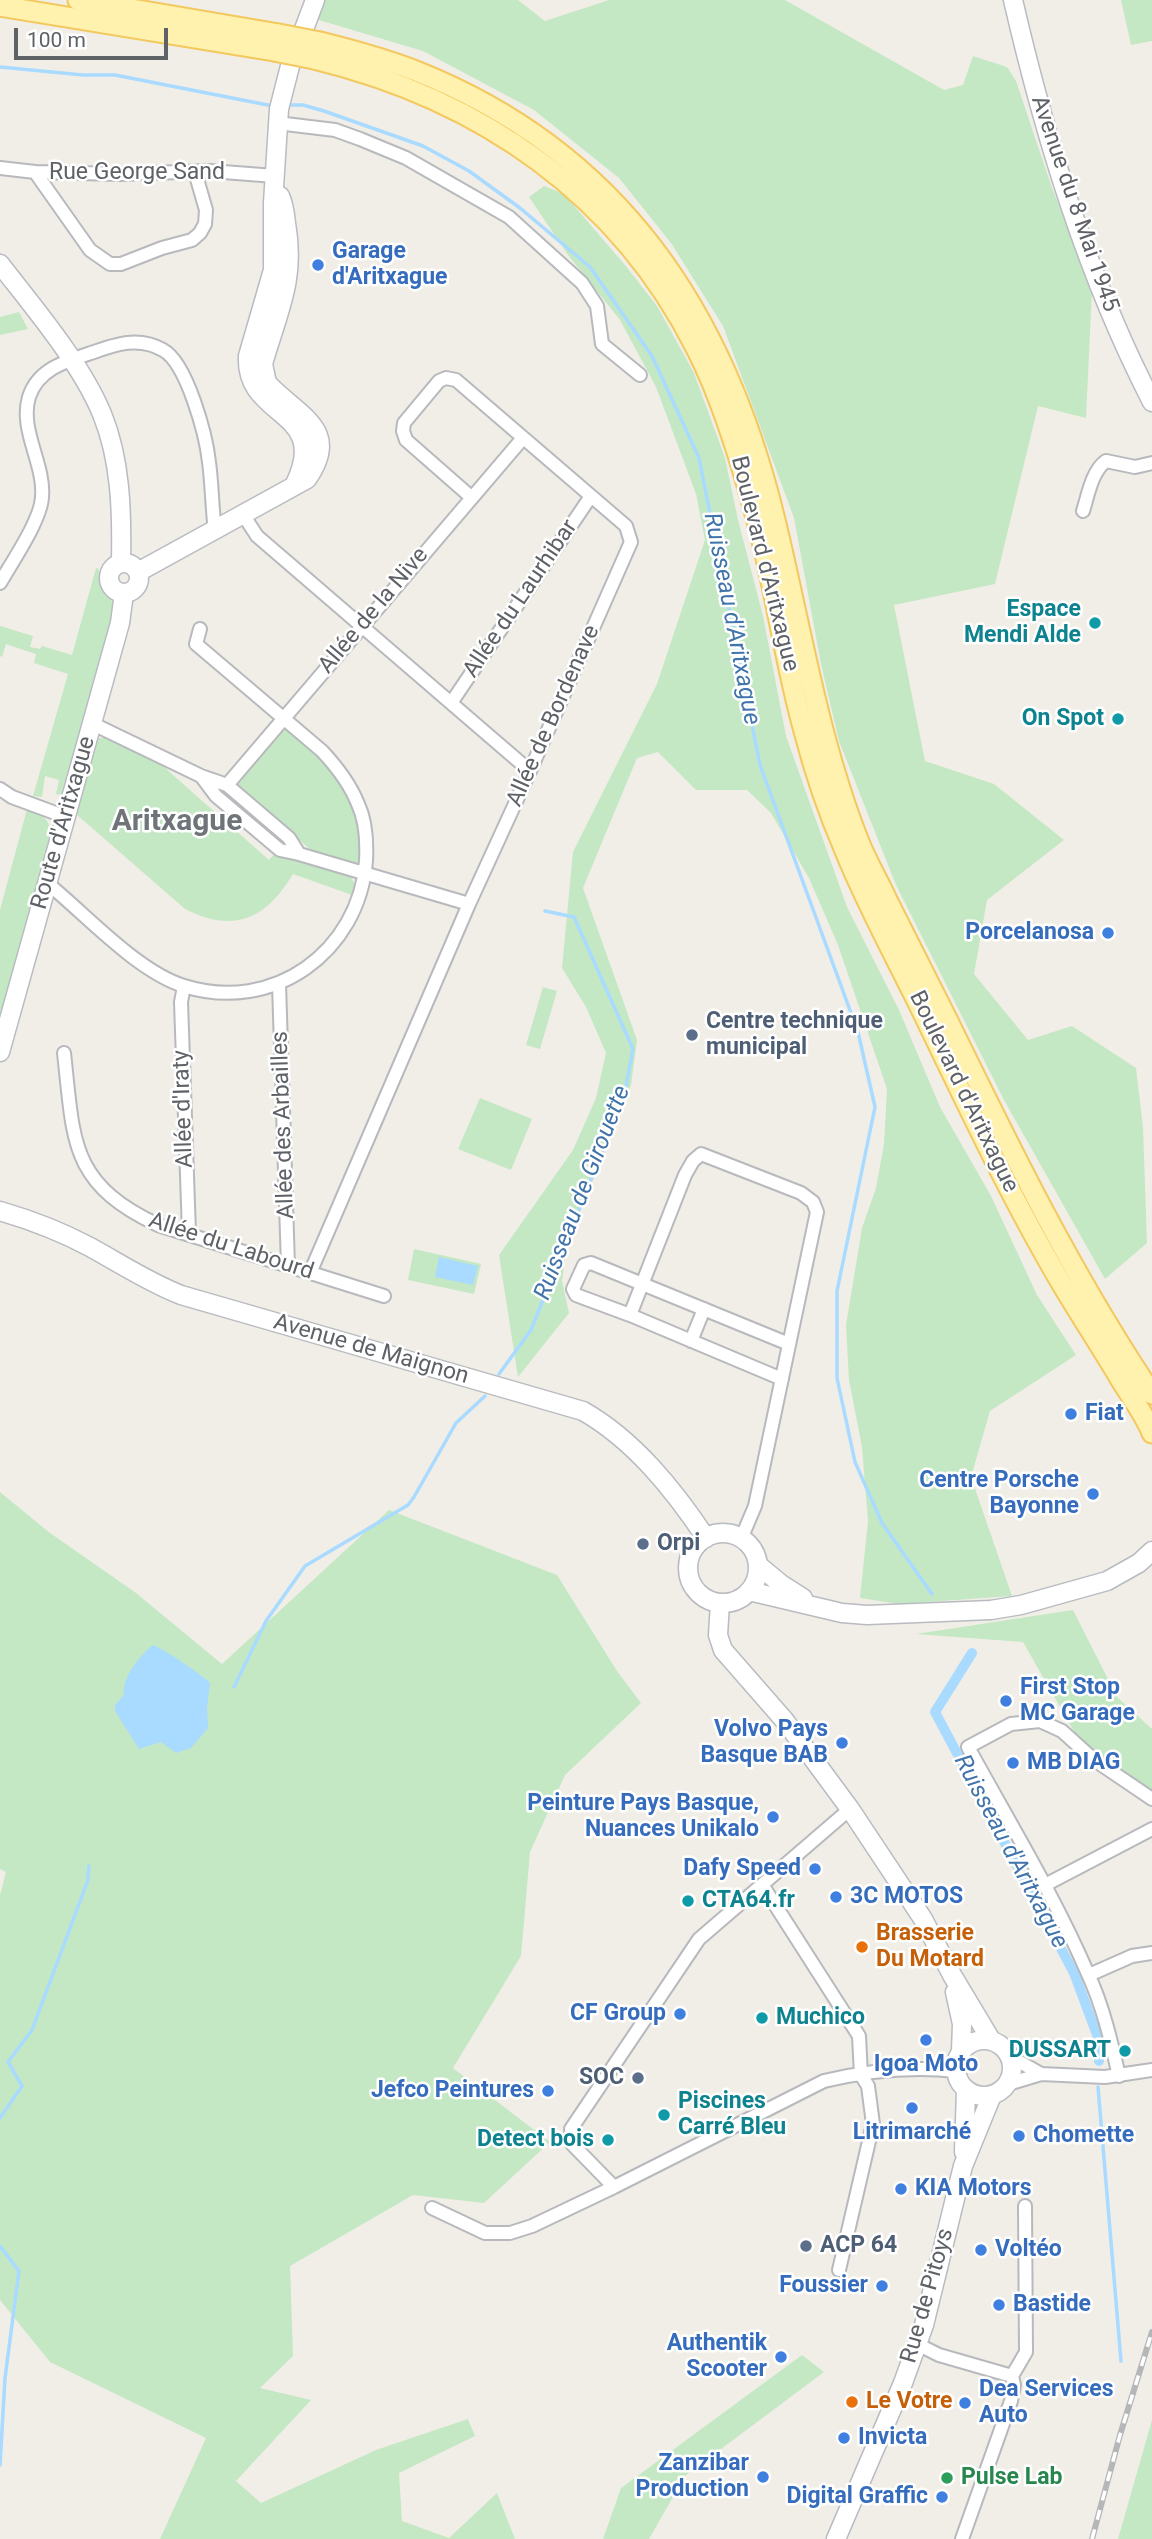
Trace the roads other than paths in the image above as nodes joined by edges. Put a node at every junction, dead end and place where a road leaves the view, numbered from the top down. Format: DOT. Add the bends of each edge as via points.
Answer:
graph roads {
  1 [pos="78,0"];
  2 [pos="315,0"];
  3 [pos="1013,0"];
  4 [pos="112,3"];
  5 [pos="0,6"];
  6 [pos="276,42"];
  7 [pos="317,51"];
  8 [pos="279,111"];
  9 [pos="0,168"];
  10 [pos="35,172"];
  11 [pos="195,172"];
  12 [pos="275,182"];
  13 [pos="0,264"];
  14 [pos="71,360"];
  15 [pos="640,376"];
  16 [pos="1152,402"];
  17 [pos="523,438"];
  18 [pos="1152,463"];
  19 [pos="471,496"];
  20 [pos="591,496"];
  21 [pos="1083,511"];
  22 [pos="244,516"];
  23 [pos="215,531"];
  24 [pos="121,562"];
  25 [pos="138,572"];
  26 [pos="0,583"];
  27 [pos="124,593"];
  28 [pos="362,625"];
  29 [pos="200,629"];
  30 [pos="451,703"];
  31 [pos="283,718"];
  32 [pos="93,724"];
  33 [pos="530,771"];
  34 [pos="201,776"];
  35 [pos="227,785"];
  36 [pos="0,789"];
  37 [pos="66,817"];
  38 [pos="299,853"];
  39 [pos="365,874"];
  40 [pos="46,885"];
  41 [pos="469,904"];
  42 [pos="279,984"];
  43 [pos="184,986"];
  44 [pos="0,1052"];
  45 [pos="64,1053"];
  46 [pos="0,1211"];
  47 [pos="188,1233"];
  48 [pos="288,1266"];
  49 [pos="310,1273"];
  50 [pos="642,1284"];
  51 [pos="384,1296"];
  52 [pos="704,1309"];
  53 [pos="630,1315"];
  54 [pos="691,1341"];
  55 [pos="789,1344"];
  56 [pos="782,1379"];
  57 [pos="1152,1394"];
  58 [pos="1152,1433"];
  59 [pos="706,1538"];
  60 [pos="741,1539"];
  61 [pos="1152,1550"];
  62 [pos="758,1565"];
  63 [pos="1152,1570"];
  64 [pos="1119,1576"];
  65 [pos="749,1591"];
  66 [pos="720,1603"];
  67 [pos="819,1607"];
  68 [pos="1152,1799"];
  69 [pos="850,1810"];
  70 [pos="1152,1829"];
  71 [pos="1045,1885"];
  72 [pos="763,1886"];
  73 [pos="1152,1953"];
  74 [pos="951,1975"];
  75 [pos="1089,1975"];
  76 [pos="990,2040"];
  77 [pos="961,2051"];
  78 [pos="1011,2057"];
  79 [pos="1152,2070"];
  80 [pos="956,2071"];
  81 [pos="1041,2074"];
  82 [pos="861,2075"];
  83 [pos="1119,2076"];
  84 [pos="1008,2084"];
  85 [pos="966,2090"];
  86 [pos="992,2095"];
  87 [pos="963,2166"];
  88 [pos="614,2187"];
  89 [pos="1025,2206"];
  90 [pos="432,2208"];
  91 [pos="839,2270"];
  92 [pos="918,2344"];
  93 [pos="1012,2376"];
  94 [pos="836,2539"];
  95 [pos="961,2539"];
  1 -- 4 [label="main road, Boulevard d'Aritxague"];
  2 -- 8 [label="street"];
  3 -- 16 [label="street, Avenue du 8 Mai 1945" via="1034,91 1073,213 1130,359"];
  4 -- 6 [label="main road, Boulevard d'Aritxague"];
  5 -- 6 [label="main road, Boulevard d'Aritxague"];
  6 -- 7 [label="main road, Boulevard d'Aritxague, bridge"];
  7 -- 57 [label="main road, Boulevard d'Aritxague" via="391,62 428,76 484,103 536,136 626,215 688,296 719,352 752,433 821,724 859,843 1000,1127 1074,1266"];
  7 -- 58 [label="main road, Boulevard d'Aritxague" via="437,100 524,149 603,218 641,261 677,313 705,365 734,444 758,525 804,731 845,851 997,1164 1059,1280"];
  8 -- 12 [label="street"];
  8 -- 15 [label="street" via="406,158 509,217 582,283 597,306 602,344"];
  9 -- 10 [label="street, Rue George Sand"];
  10 -- 11 [label="street, Rue George Sand"];
  10 -- 11 [label="street" via="90,250 110,264 121,264 192,240 200,233 206,211"];
  11 -- 12 [label="street, Rue George Sand"];
  12 -- 22 [label="street" via="282,200 290,268 263,372 267,383 315,428 322,441 316,467 307,479"];
  13 -- 14 [label="street"];
  14 -- 23 [label="street" via="125,342 153,346 172,357 186,380 206,443"];
  14 -- 24 [label="street" via="93,393 110,440 121,502"];
  14 -- 26 [label="street" via="48,370 30,396 26,416 42,498 39,512"];
  17 -- 19 [label="street, Allée de la Nive"];
  17 -- 19 [label="street, Allée de Bordenave" via="456,380 439,381 402,431 406,440"];
  17 -- 20 [label="street, Allée de Bordenave"];
  18 -- 21 [label="street" via="1135,467 1102,463"];
  19 -- 28 [label="street, Allée de la Nive"];
  20 -- 30 [label="street, Allée du Laurhibar"];
  20 -- 33 [label="street, Allée de Bordenave" via="626,526 631,542"];
  22 -- 23 [label="street"];
  22 -- 28 [label="street" via="257,536"];
  23 -- 25 [label="street"];
  24 -- 25 [label="street"];
  24 -- 27 [label="street" via="113,566 108,579 113,589"];
  25 -- 27 [label="street" via="136,586"];
  27 -- 32 [label="street, Route d'Aritxague"];
  28 -- 30 [label="street"];
  28 -- 31 [label="street, Allée de la Nive"];
  29 -- 31 [label="street" via="197,643"];
  30 -- 33 [label="street"];
  31 -- 35 [label="street, Allée de la Nive"];
  31 -- 39 [label="street" via="338,769 359,805 367,846"];
  32 -- 34 [label="street"];
  32 -- 37 [label="street, Route d'Aritxague"];
  33 -- 41 [label="street, Allée de Bordenave"];
  34 -- 35 [label="street"];
  34 -- 38 [label="street" via="216,796 280,850"];
  35 -- 38 [label="street" via="289,838"];
  36 -- 37 [label="street"];
  37 -- 40 [label="street, Route d'Aritxague"];
  38 -- 39 [label="street"];
  39 -- 41 [label="street"];
  39 -- 42 [label="street" via="357,904 337,941 316,961"];
  40 -- 43 [label="street" via="139,961"];
  40 -- 44 [label="street, Route d'Aritxague"];
  41 -- 49 [label="street, Allée de Bordenave"];
  42 -- 43 [label="street" via="222,993"];
  42 -- 48 [label="street, Allée des Arbailles"];
  43 -- 47 [label="street, Allée d'Iraty"];
  45 -- 47 [label="street, Allée du Labourd" via="72,1132 90,1173 125,1208 158,1225"];
  46 -- 59 [label="street, Avenue de Maignon" via="57,1231 181,1295 583,1411 613,1431 677,1496"];
  47 -- 48 [label="street, Allée du Labourd"];
  48 -- 49 [label="street, Allée du Labourd"];
  49 -- 51 [label="street, Allée du Labourd"];
  50 -- 52 [label="street"];
  50 -- 53 [label="street"];
  50 -- 53 [label="street" via="591,1263 584,1265 573,1289 576,1295"];
  50 -- 55 [label="street" via="692,1161 701,1154 713,1157 813,1202 817,1212"];
  52 -- 54 [label="street"];
  52 -- 55 [label="street"];
  53 -- 54 [label="street"];
  54 -- 56 [label="street"];
  55 -- 56 [label="street"];
  56 -- 60 [label="street" via="755,1506"];
  59 -- 60 [label="street" via="724,1533"];
  59 -- 66 [label="street" via="692,1552 689,1575 699,1594"];
  60 -- 62 [label="street"];
  61 -- 64 [label="street"];
  62 -- 65 [label="street"];
  62 -- 67 [label="street"];
  63 -- 64 [label="street"];
  64 -- 67 [label="street" via="992,1610 867,1615"];
  65 -- 66 [label="street" via="736,1601"];
  65 -- 67 [label="street"];
  66 -- 69 [label="street" via="718,1635 723,1650 785,1721"];
  68 -- 71 [label="street" via="1093,1759 1062,1731 1040,1721 1011,1724 968,1747"];
  69 -- 72 [label="street"];
  69 -- 74 [label="street" via="923,1919"];
  70 -- 71 [label="street"];
  71 -- 75 [label="street"];
  72 -- 82 [label="street" via="859,2036"];
  72 -- 88 [label="street" via="699,1940 681,1962 571,2129 572,2144"];
  73 -- 75 [label="street" via="1132,1956"];
  74 -- 76 [label="street"];
  74 -- 77 [label="street" via="962,2024"];
  75 -- 83 [label="street"];
  76 -- 77 [label="street" via="974,2041"];
  76 -- 78 [label="street" via="1003,2046"];
  77 -- 80 [label="street"];
  78 -- 81 [label="street"];
  78 -- 84 [label="street"];
  79 -- 83 [label="street"];
  80 -- 82 [label="street"];
  80 -- 85 [label="street"];
  81 -- 83 [label="street"];
  81 -- 84 [label="street"];
  82 -- 88 [label="street" via="824,2081"];
  82 -- 91 [label="street" via="868,2086 873,2124"];
  84 -- 86 [label="street"];
  85 -- 86 [label="street"];
  85 -- 87 [label="street"];
  86 -- 87 [label="street"];
  87 -- 92 [label="street, Rue de Pitoys"];
  88 -- 90 [label="street" via="510,2233 485,2233"];
  89 -- 93 [label="street" via="1026,2352"];
  92 -- 93 [label="street" via="939,2355"];
  92 -- 94 [label="street, Rue de Pitoys"];
  93 -- 95 [label="street" via="1013,2396"];
}
